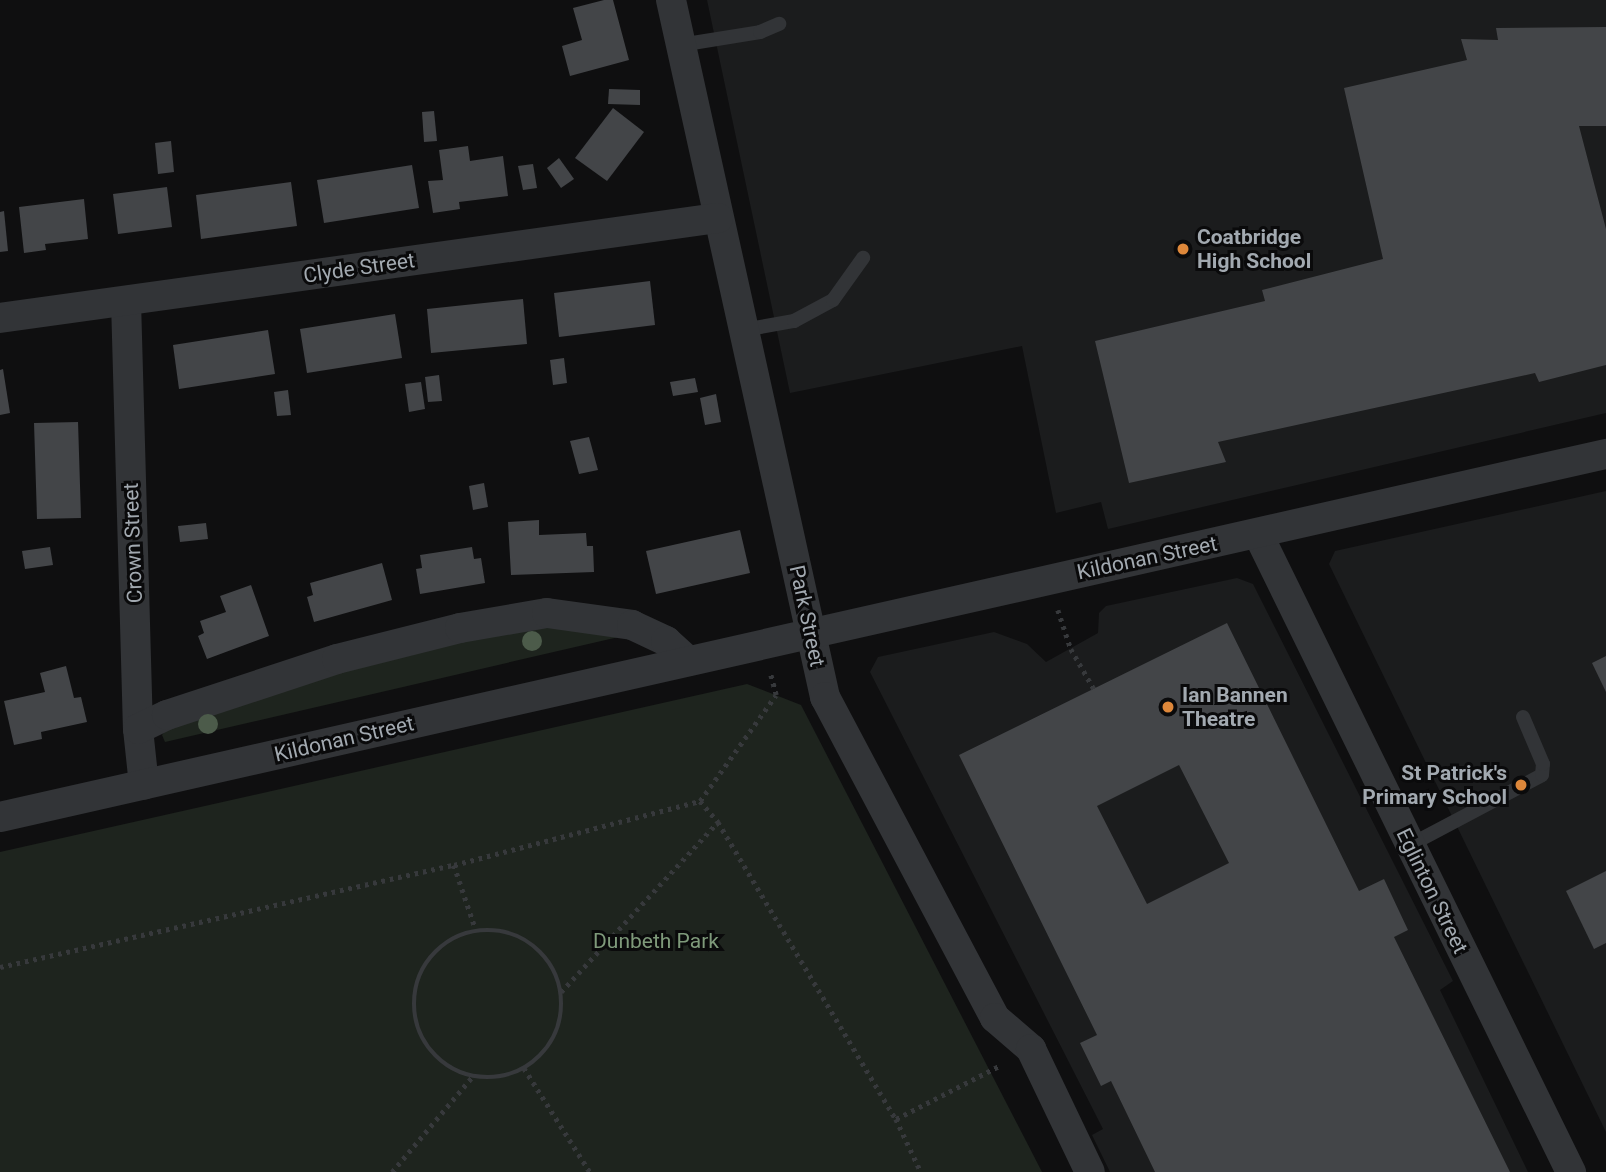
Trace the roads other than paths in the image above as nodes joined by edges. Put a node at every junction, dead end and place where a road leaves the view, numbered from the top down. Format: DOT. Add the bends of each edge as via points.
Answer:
graph roads {
  1 [pos="671,0"];
  2 [pos="779,24"];
  3 [pos="680,44"];
  4 [pos="718,218"];
  5 [pos="863,258"];
  6 [pos="126,301"];
  7 [pos="0,318"];
  8 [pos="743,330"];
  9 [pos="1606,454"];
  10 [pos="1258,534"];
  11 [pos="811,632"];
  12 [pos="688,661"];
  13 [pos="1523,717"];
  14 [pos="138,729"];
  15 [pos="144,785"];
  16 [pos="0,817"];
  17 [pos="1410,845"];
  18 [pos="1090,1172"];
  19 [pos="1571,1172"];
  1 -- 3 [label="street, Park Street"];
  2 -- 3 [label="lane" via="760,32"];
  3 -- 4 [label="street, Park Street"];
  4 -- 6 [label="street, Clyde Street"];
  4 -- 8 [label="street, Park Street"];
  5 -- 8 [label="lane" via="833,300 794,321"];
  6 -- 7 [label="street, Clyde Street"];
  6 -- 14 [label="street, Crown Street"];
  8 -- 11 [label="street, Park Street"];
  9 -- 10 [label="street, Kildonan Street"];
  10 -- 11 [label="street, Kildonan Street"];
  10 -- 17 [label="street, Eglinton Street"];
  11 -- 12 [label="street, Kildonan Street"];
  11 -- 18 [label="street, Park Street" via="835,721 995,1018 1031,1049"];
  12 -- 14 [label="street" via="666,641 632,625 547,613 460,628 337,659 167,715"];
  12 -- 15 [label="street, Kildonan Street"];
  13 -- 17 [label="lane" via="1543,764 1542,775"];
  14 -- 15 [label="street, Crown Street"];
  15 -- 16 [label="street, Kildonan Street"];
  17 -- 19 [label="street, Eglinton Street"];
}
